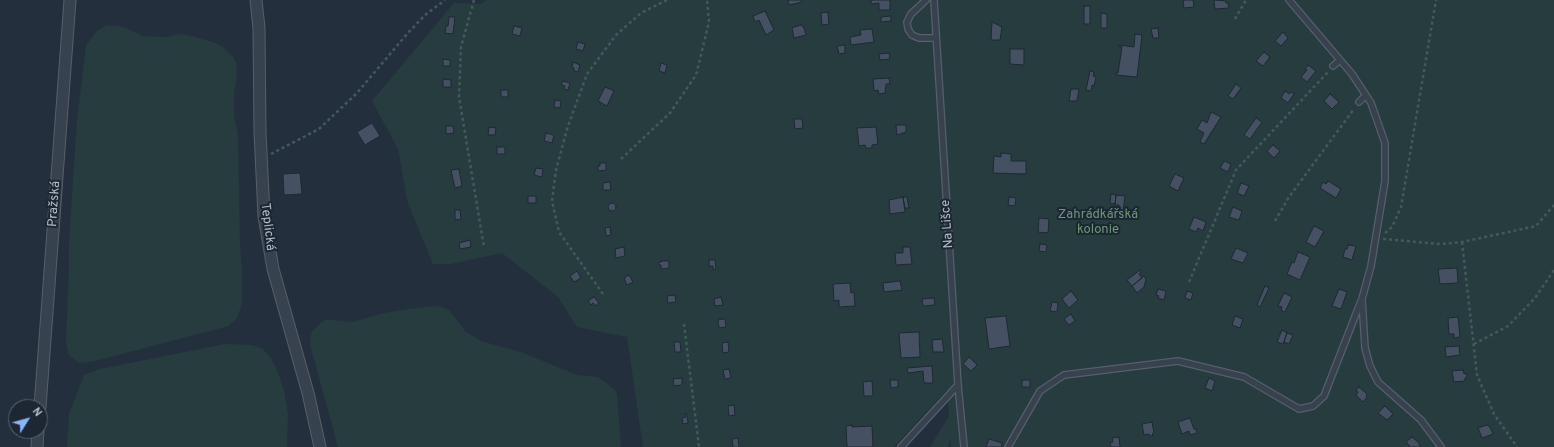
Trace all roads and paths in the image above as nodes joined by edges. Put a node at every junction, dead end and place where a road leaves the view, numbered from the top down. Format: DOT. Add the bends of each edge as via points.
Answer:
graph roads {
  1 [pos="70,0"];
  2 [pos="256,0"];
  3 [pos="445,0"];
  4 [pos="474,0"];
  5 [pos="667,0"];
  6 [pos="707,0"];
  7 [pos="926,0"];
  8 [pos="934,0"];
  9 [pos="1246,0"];
  10 [pos="1289,0"];
  11 [pos="1436,0"];
  12 [pos="1235,19"];
  13 [pos="936,38"];
  14 [pos="1340,60"];
  15 [pos="1333,66"];
  16 [pos="1366,95"];
  17 [pos="1359,102"];
  18 [pos="261,157"];
  19 [pos="621,159"];
  20 [pos="1554,205"];
  21 [pos="1276,221"];
  22 [pos="1376,239"];
  23 [pos="1462,242"];
  24 [pos="484,247"];
  25 [pos="1554,270"];
  26 [pos="1189,282"];
  27 [pos="603,294"];
  28 [pos="1362,299"];
  29 [pos="684,324"];
  30 [pos="1474,344"];
  31 [pos="958,384"];
  32 [pos="41,399"];
  33 [pos="320,447"];
  34 [pos="699,447"];
  35 [pos="901,447"];
  36 [pos="964,447"];
  37 [pos="1008,447"];
  38 [pos="1440,447"];
  39 [pos="1517,447"];
  1 -- 32 [label="street, Pražská"];
  2 -- 18 [label="street, Teplická" via="259,28"];
  3 -- 18 [label="path" via="425,15 357,93 319,129 277,152"];
  4 -- 24 [label="path" via="461,47 459,97"];
  5 -- 27 [label="path" via="641,13 616,35 587,74 567,129 556,170 552,201 559,232"];
  6 -- 19 [label="path" via="709,22 696,75 670,113"];
  7 -- 13 [label="lane" via="911,14 907,22 908,29 912,35 919,38"];
  8 -- 13 [label="lane, Na Lišce"];
  9 -- 12 [label="path"];
  10 -- 14 [label="lane"];
  11 -- 22 [label="path" via="1401,207 1392,227"];
  13 -- 31 [label="lane, Na Lišce"];
  14 -- 15 [label="lane"];
  14 -- 16 [label="lane"];
  15 -- 26 [label="path" via="1236,170"];
  16 -- 17 [label="lane"];
  16 -- 22 [label="lane" via="1371,102 1385,143 1386,181"];
  17 -- 21 [label="path" via="1289,197"];
  18 -- 33 [label="street, Teplická" via="264,216 273,269 308,393"];
  20 -- 23 [label="path" via="1536,226"];
  22 -- 23 [label="path" via="1440,244"];
  22 -- 28 [label="lane"];
  23 -- 30 [label="path"];
  25 -- 30 [label="path" via="1535,298 1508,326"];
  28 -- 37 [label="lane" via="1324,396 1313,406 1299,409 1244,377 1178,361 1064,375 1040,391"];
  28 -- 38 [label="lane" via="1365,348 1378,382 1421,420"];
  29 -- 34 [label="path"];
  30 -- 39 [label="path" via="1477,375 1494,414"];
  31 -- 35 [label="lane"];
  31 -- 36 [label="lane, Na Lišce"];
}
